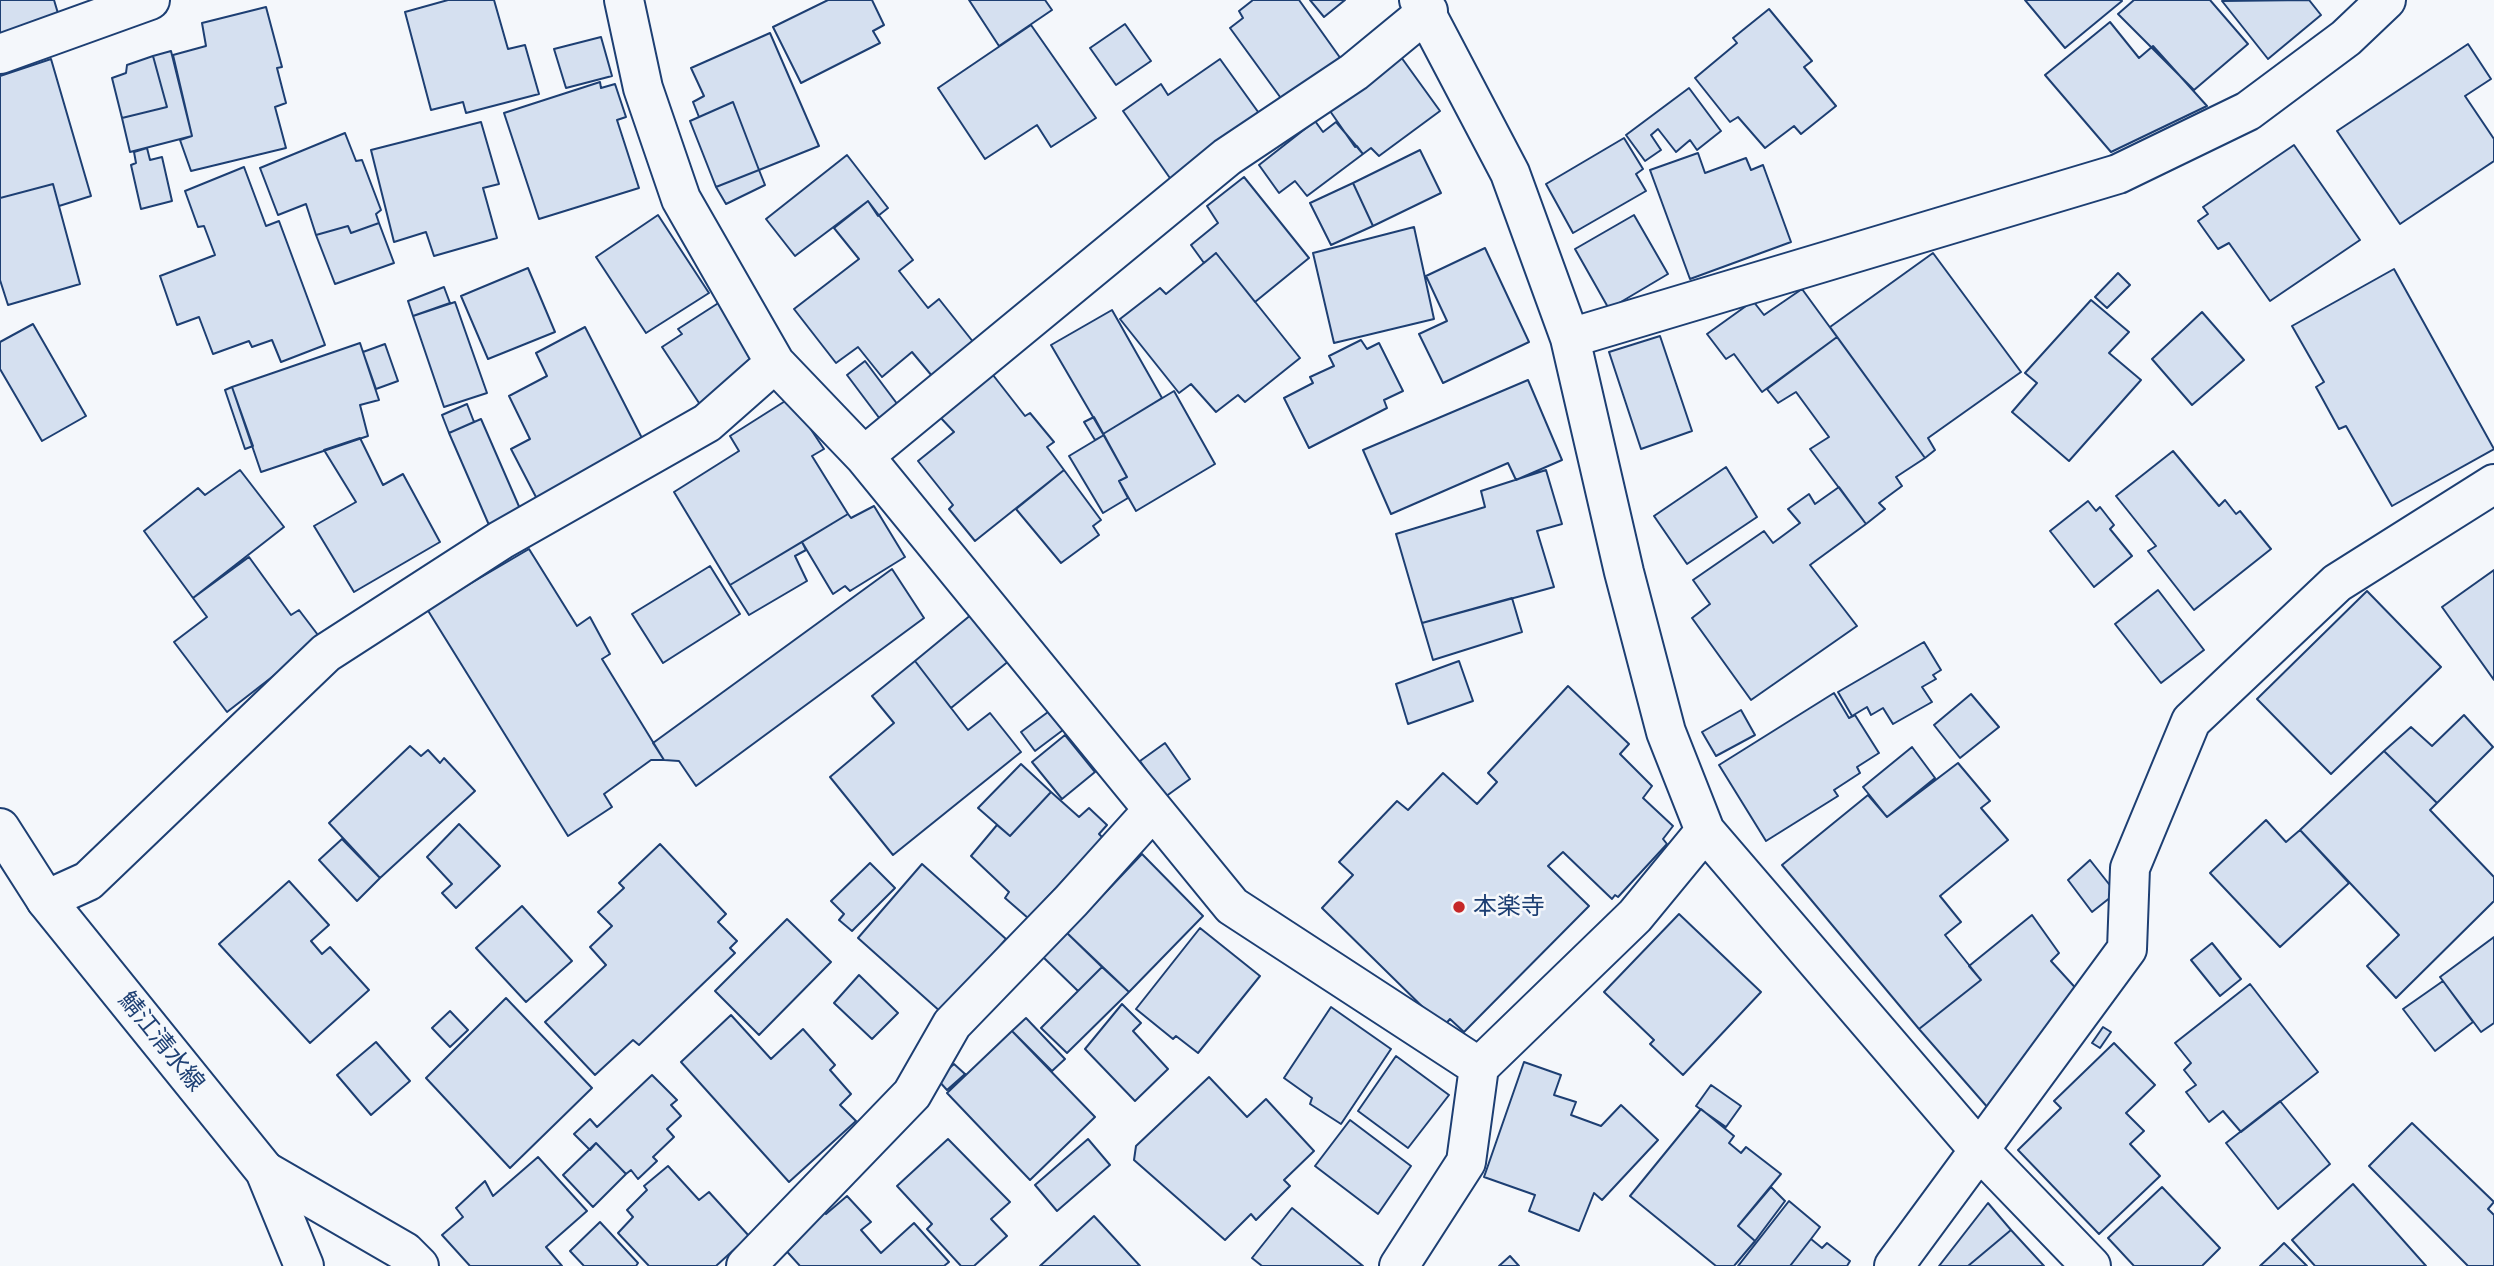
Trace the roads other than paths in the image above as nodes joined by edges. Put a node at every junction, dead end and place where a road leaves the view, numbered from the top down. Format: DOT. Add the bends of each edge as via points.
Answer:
graph roads {
  1 [pos="150,0"];
  2 [pos="624,0"];
  3 [pos="2386,0"];
  4 [pos="1424,6"];
  5 [pos="0,54"];
  6 [pos="1570,338"];
  7 [pos="775,363"];
  8 [pos="864,456"];
  9 [pos="2494,484"];
  10 [pos="1153,810"];
  11 [pos="0,828"];
  12 [pos="1706,831"];
  13 [pos="46,900"];
  14 [pos="1479,1067"];
  15 [pos="1980,1151"];
  16 [pos="265,1171"];
  17 [pos="304,1266"];
  18 [pos="419,1266"];
  19 [pos="746,1266"];
  20 [pos="1399,1266"];
  21 [pos="1894,1266"];
  22 [pos="2091,1266"];
  1 -- 5 [label="street"];
  2 -- 7 [label="street" via="643,88 681,199"];
  3 -- 6 [label="street" via="2346,38 2248,111 2119,174"];
  4 -- 6 [label="street" via="1510,173"];
  4 -- 8 [label="street" via="1354,72 1227,157"];
  6 -- 12 [label="street" via="1666,732"];
  7 -- 8 [label="street"];
  7 -- 13 [label="street" via="707,423 501,540 326,653 88,881"];
  8 -- 10 [label="street"];
  9 -- 15 [label="street" via="2337,583 2190,721 2130,868 2127,949"];
  10 -- 14 [label="street" via="1232,906"];
  10 -- 19 [label="street" via="951,1024 912,1094"];
  11 -- 13 [label="street, 鯖江清水線"];
  12 -- 14 [label="street" via="1635,916"];
  12 -- 15 [label="street"];
  13 -- 16 [label="street, 鯖江清水線"];
  14 -- 20 [label="street" via="1466,1162"];
  15 -- 21 [label="street"];
  15 -- 22 [label="street"];
  16 -- 17 [label="street, 鯖江清水線"];
  16 -- 18 [label="street" via="405,1252"];
}
